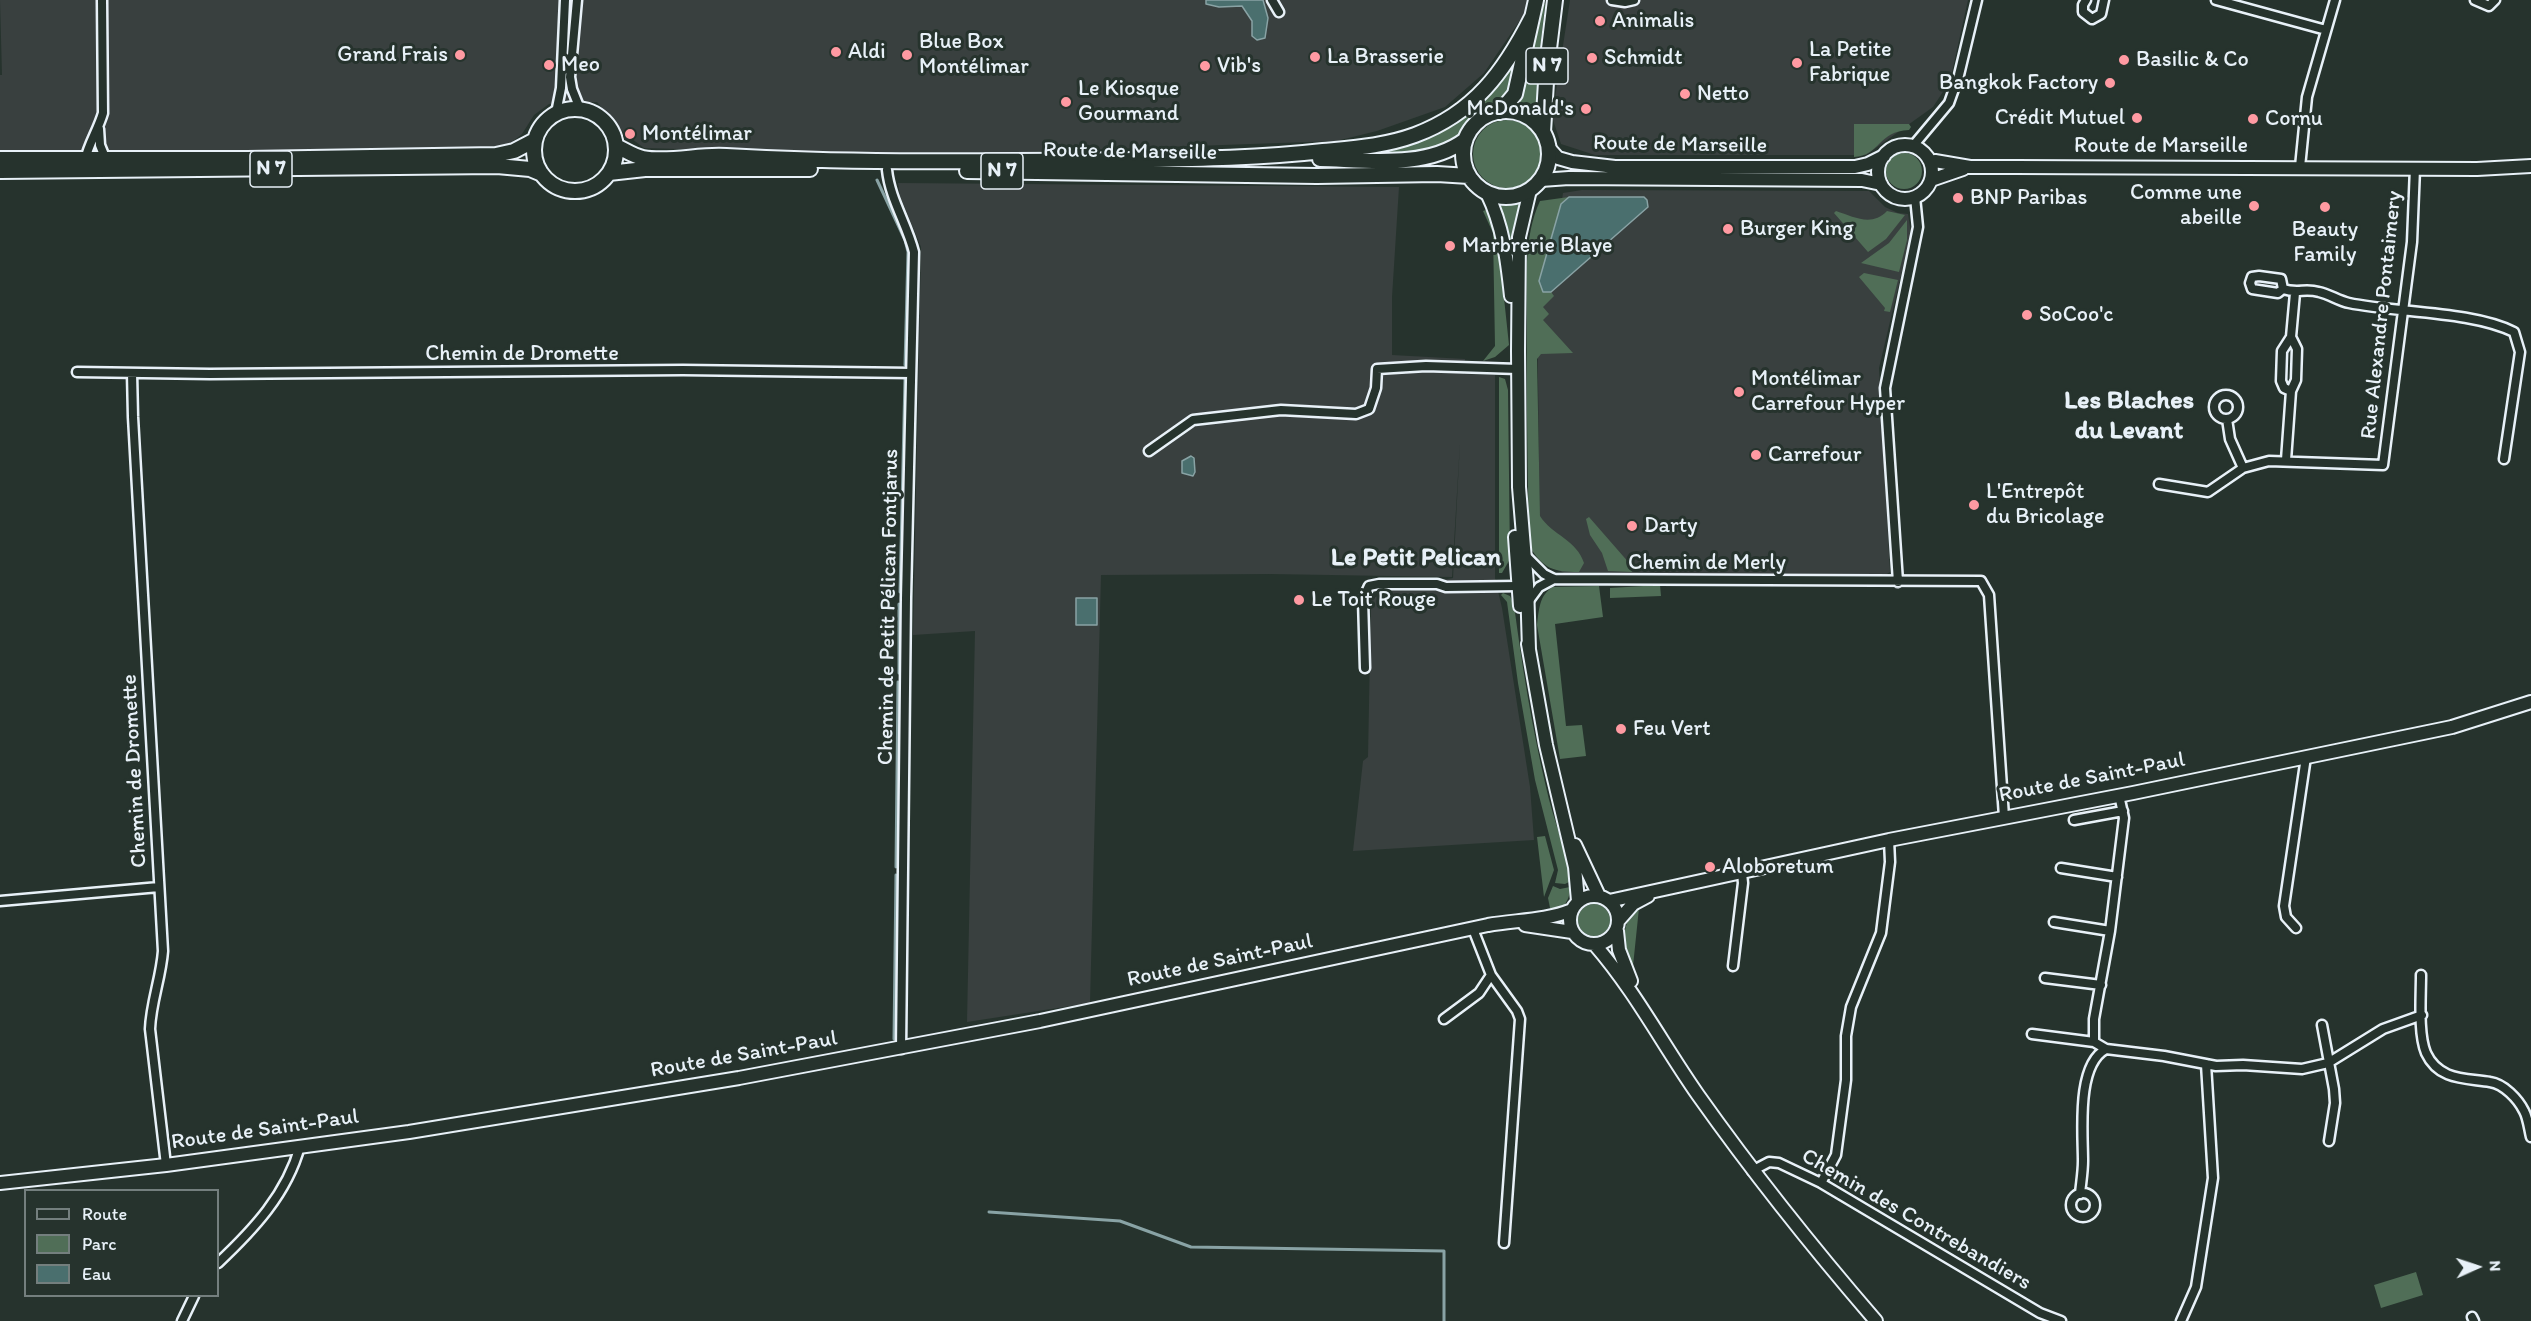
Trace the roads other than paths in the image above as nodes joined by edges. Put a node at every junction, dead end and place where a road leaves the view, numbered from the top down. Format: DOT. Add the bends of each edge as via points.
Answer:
graph roads {
  1 [pos="102,0"];
  2 [pos="566,0"];
  3 [pos="577,0"];
  4 [pos="1272,0"];
  5 [pos="1536,0"];
  6 [pos="1548,0"];
  7 [pos="1555,0"];
  8 [pos="1612,0"];
  9 [pos="1634,0"];
  10 [pos="1977,0"];
  11 [pos="2086,0"];
  12 [pos="2104,0"];
  13 [pos="2216,0"];
  14 [pos="2335,0"];
  15 [pos="2475,0"];
  16 [pos="2495,0"];
  17 [pos="1279,12"];
  18 [pos="1532,18"];
  19 [pos="2326,30"];
  20 [pos="1547,65"];
  21 [pos="580,109"];
  22 [pos="1500,112"];
  23 [pos="556,113"];
  24 [pos="99,128"];
  25 [pos="1543,132"];
  26 [pos="535,140"];
  27 [pos="1465,140"];
  28 [pos="616,146"];
  29 [pos="1912,146"];
  30 [pos="1549,148"];
  31 [pos="1884,156"];
  32 [pos="1264,157"];
  33 [pos="0,159"];
  34 [pos="85,160"];
  35 [pos="106,160"];
  36 [pos="1930,163"];
  37 [pos="2531,166"];
  38 [pos="1970,167"];
  39 [pos="2300,167"];
  40 [pos="2415,168"];
  41 [pos="0,171"];
  42 [pos="887,171"];
  43 [pos="609,173"];
  44 [pos="542,174"];
  45 [pos="1469,176"];
  46 [pos="1931,180"];
  47 [pos="1881,184"];
  48 [pos="1536,185"];
  49 [pos="1487,193"];
  50 [pos="1915,197"];
  51 [pos="2283,289"];
  52 [pos="2295,293"];
  53 [pos="2402,311"];
  54 [pos="2291,338"];
  55 [pos="1518,351"];
  56 [pos="1518,369"];
  57 [pos="77,372"];
  58 [pos="132,373"];
  59 [pos="911,373"];
  60 [pos="2291,391"];
  61 [pos="2227,419"];
  62 [pos="1149,451"];
  63 [pos="2504,459"];
  64 [pos="2286,460"];
  65 [pos="2243,468"];
  66 [pos="2159,484"];
  67 [pos="1519,487"];
  68 [pos="1525,555"];
  69 [pos="1554,579"];
  70 [pos="1898,582"];
  71 [pos="1518,586"];
  72 [pos="1528,602"];
  73 [pos="1529,650"];
  74 [pos="1365,668"];
  75 [pos="2531,702"];
  76 [pos="2306,757"];
  77 [pos="2119,795"];
  78 [pos="2123,811"];
  79 [pos="2004,817"];
  80 [pos="2074,820"];
  81 [pos="1565,822"];
  82 [pos="1889,840"];
  83 [pos="2061,868"];
  84 [pos="1742,873"];
  85 [pos="2117,877"];
  86 [pos="159,887"];
  87 [pos="1660,890"];
  88 [pos="1604,898"];
  89 [pos="0,901"];
  90 [pos="1575,906"];
  91 [pos="2054,922"];
  92 [pos="1488,925"];
  93 [pos="1618,925"];
  94 [pos="2296,928"];
  95 [pos="1473,929"];
  96 [pos="2110,931"];
  97 [pos="1572,932"];
  98 [pos="1595,945"];
  99 [pos="1733,966"];
  100 [pos="1491,975"];
  101 [pos="2421,975"];
  102 [pos="2045,978"];
  103 [pos="2101,985"];
  104 [pos="2422,1015"];
  105 [pos="1649,1017"];
  106 [pos="1444,1019"];
  107 [pos="2322,1025"];
  108 [pos="2032,1034"];
  109 [pos="2094,1042"];
  110 [pos="901,1049"];
  111 [pos="2106,1049"];
  112 [pos="2328,1063"];
  113 [pos="2206,1064"];
  114 [pos="2531,1137"];
  115 [pos="2329,1141"];
  116 [pos="300,1146"];
  117 [pos="166,1165"];
  118 [pos="1752,1171"];
  119 [pos="0,1183"];
  120 [pos="1821,1183"];
  121 [pos="2079,1194"];
  122 [pos="1504,1243"];
  123 [pos="219,1262"];
  124 [pos="194,1297"];
  125 [pos="182,1321"];
  126 [pos="1876,1321"];
  127 [pos="2061,1321"];
  128 [pos="2181,1321"];
  1 -- 24 [label="street" via="103,109"];
  2 -- 23 [label="street"];
  3 -- 21 [label="street" via="570,77"];
  4 -- 17 [label="street"];
  5 -- 18 [label="main road, N 7"];
  6 -- 20 [label="main road" via="1543,58"];
  7 -- 20 [label="main road, N 7"];
  8 -- 9 [label="street"];
  10 -- 29 [label="street" via="1949,103"];
  11 -- 12 [label="street" via="2083,12 2092,19 2101,15"];
  13 -- 19 [label="street"];
  14 -- 19 [label="street"];
  15 -- 16 [label="street" via="2489,6"];
  18 -- 22 [label="main road" via="1515,94"];
  18 -- 32 [label="main road, N 7" via="1517,48 1491,84 1448,120 1392,142"];
  19 -- 39 [label="street" via="2307,97"];
  20 -- 25 [label="main road, N 7"];
  21 -- 23 [label="main road"];
  21 -- 28 [label="main road" via="603,120 612,131"];
  22 -- 25 [label="main road" via="1524,115"];
  22 -- 27 [label="main road" via="1478,122"];
  23 -- 26 [label="main road" via="542,125"];
  24 -- 34 [label="street"];
  24 -- 35 [label="street"];
  25 -- 30 [label="main road"];
  26 -- 35 [label="main road, N 7" via="495,155"];
  26 -- 44 [label="main road" via="536,164"];
  27 -- 32 [label="main road, N 7" via="1430,158"];
  27 -- 45 [label="main road" via="1463,155"];
  28 -- 32 [label="main road, Route de Marseille / N 7" via="654,159 718,155 888,162"];
  28 -- 43 [label="main road"];
  29 -- 31 [label="main road" via="1897,147"];
  29 -- 36 [label="main road" via="1926,155"];
  30 -- 31 [label="main road, Route de Marseille" via="1558,158 1586,166 1621,168 1855,167"];
  30 -- 48 [label="main road" via="1549,160"];
  31 -- 47 [label="main road" via="1879,171"];
  33 -- 34 [label="main road, N 7"];
  34 -- 35 [label="main road, N 7"];
  36 -- 38 [label="main road"];
  36 -- 46 [label="main road"];
  37 -- 40 [label="main road, Route de Marseille"];
  38 -- 39 [label="main road, Route de Marseille"];
  38 -- 46 [label="main road"];
  39 -- 40 [label="main road, Route de Marseille"];
  40 -- 53 [label="street, Rue Alexandre Pontaimery" via="2412,242"];
  41 -- 44 [label="main road, N 7" via="497,166"];
  42 -- 43 [label="main road, Route de Marseille / N 7" via="645,169"];
  42 -- 45 [label="main road, Route de Marseille / N 7"];
  42 -- 59 [label="street, Chemin de Petit Pélican Fontjarus" via="914,252"];
  43 -- 44 [label="main road" via="589,189 572,191 556,187"];
  45 -- 49 [label="main road"];
  46 -- 50 [label="main road"];
  47 -- 48 [label="main road, Route de Marseille" via="1862,180 1569,178"];
  47 -- 50 [label="main road" via="1895,197"];
  48 -- 49 [label="main road" via="1509,197"];
  48 -- 55 [label="main road" via="1522,216"];
  49 -- 55 [label="main road" via="1505,244"];
  50 -- 70 [label="street" via="1918,227 1885,388"];
  51 -- 52 [label="street"];
  52 -- 53 [label="street" via="2307,290 2346,303"];
  52 -- 54 [label="street"];
  53 -- 63 [label="street" via="2472,319 2514,332 2520,351"];
  53 -- 64 [label="street, Rue Alexandre Pontaimery" via="2383,465"];
  54 -- 60 [label="street" via="2297,349 2296,380"];
  54 -- 60 [label="street" via="2282,351 2281,381"];
  55 -- 56 [label="main road"];
  56 -- 62 [label="street" via="1377,369 1369,409 1356,414 1281,410 1192,420"];
  56 -- 67 [label="main road"];
  57 -- 58 [label="street, Chemin de Dromette"];
  58 -- 59 [label="street, Chemin de Dromette"];
  58 -- 86 [label="street, Chemin de Dromette"];
  59 -- 110 [label="street, Chemin de Petit Pélican Fontjarus"];
  60 -- 64 [label="street"];
  61 -- 65 [label="street" via="2230,439"];
  64 -- 65 [label="street"];
  65 -- 66 [label="street" via="2208,492"];
  67 -- 68 [label="main road"];
  67 -- 71 [label="main road" via="1515,538"];
  68 -- 69 [label="street"];
  68 -- 72 [label="main road"];
  69 -- 70 [label="street, Chemin de Merly"];
  69 -- 72 [label="street" via="1539,587"];
  70 -- 79 [label="street, Chemin de Merly" via="1981,581 1985,585 1989,595"];
  71 -- 73 [label="main road"];
  71 -- 74 [label="street" via="1369,586 1363,599"];
  72 -- 73 [label="main road"];
  73 -- 81 [label="main road"];
  75 -- 76 [label="main road, Route de Saint-Paul" via="2452,727"];
  76 -- 77 [label="main road, Route de Saint-Paul"];
  76 -- 94 [label="street" via="2284,906 2286,917"];
  77 -- 78 [label="street"];
  77 -- 79 [label="main road, Route de Saint-Paul"];
  78 -- 80 [label="street"];
  78 -- 85 [label="street"];
  79 -- 82 [label="main road, Route de Saint-Paul"];
  81 -- 88 [label="main road"];
  81 -- 90 [label="main road"];
  82 -- 84 [label="main road, Route de Saint-Paul"];
  82 -- 120 [label="street" via="1881,933 1851,1007 1836,1155"];
  83 -- 85 [label="street"];
  84 -- 87 [label="main road, Route de Saint-Paul"];
  84 -- 99 [label="street"];
  85 -- 96 [label="street"];
  86 -- 89 [label="street"];
  86 -- 117 [label="street, Chemin de Dromette" via="162,968 150,1029"];
  87 -- 88 [label="main road, Route de Saint-Paul"];
  87 -- 93 [label="main road, Route de Saint-Paul" via="1633,904"];
  88 -- 90 [label="main road" via="1588,896"];
  88 -- 93 [label="main road" via="1617,909"];
  90 -- 92 [label="main road, Route de Saint-Paul" via="1547,918"];
  90 -- 97 [label="main road" via="1570,921"];
  91 -- 96 [label="street"];
  92 -- 95 [label="main road, Route de Saint-Paul"];
  92 -- 97 [label="main road, Route de Saint-Paul"];
  93 -- 98 [label="main road" via="1610,939"];
  93 -- 105 [label="main road" via="1624,967"];
  95 -- 100 [label="street"];
  95 -- 110 [label="main road, Route de Saint-Paul"];
  96 -- 103 [label="street"];
  97 -- 98 [label="main road" via="1580,940"];
  98 -- 105 [label="main road"];
  100 -- 106 [label="street" via="1479,993"];
  100 -- 122 [label="street" via="1520,1019"];
  101 -- 104 [label="street"];
  102 -- 103 [label="street"];
  103 -- 109 [label="street"];
  104 -- 112 [label="street" via="2383,1029"];
  104 -- 114 [label="street" via="2423,1042 2429,1058 2450,1076 2491,1082 2503,1088 2526,1113"];
  105 -- 118 [label="main road"];
  107 -- 112 [label="street"];
  108 -- 109 [label="street"];
  109 -- 111 [label="street"];
  110 -- 116 [label="main road, Route de Saint-Paul" via="574,1106"];
  111 -- 113 [label="street"];
  111 -- 121 [label="street" via="2093,1059 2082,1104"];
  112 -- 113 [label="street" via="2302,1069"];
  112 -- 115 [label="street" via="2335,1103"];
  113 -- 128 [label="street" via="2213,1178 2196,1287"];
  116 -- 117 [label="main road, Route de Saint-Paul"];
  116 -- 123 [label="street" via="294,1167 260,1222"];
  117 -- 119 [label="main road, Route de Saint-Paul"];
  118 -- 120 [label="street, Chemin des Contrebandiers" via="1769,1162 1779,1163"];
  118 -- 126 [label="main road"];
  120 -- 127 [label="street, Chemin des Contrebandiers"];
  124 -- 125 [label="street"];
}
